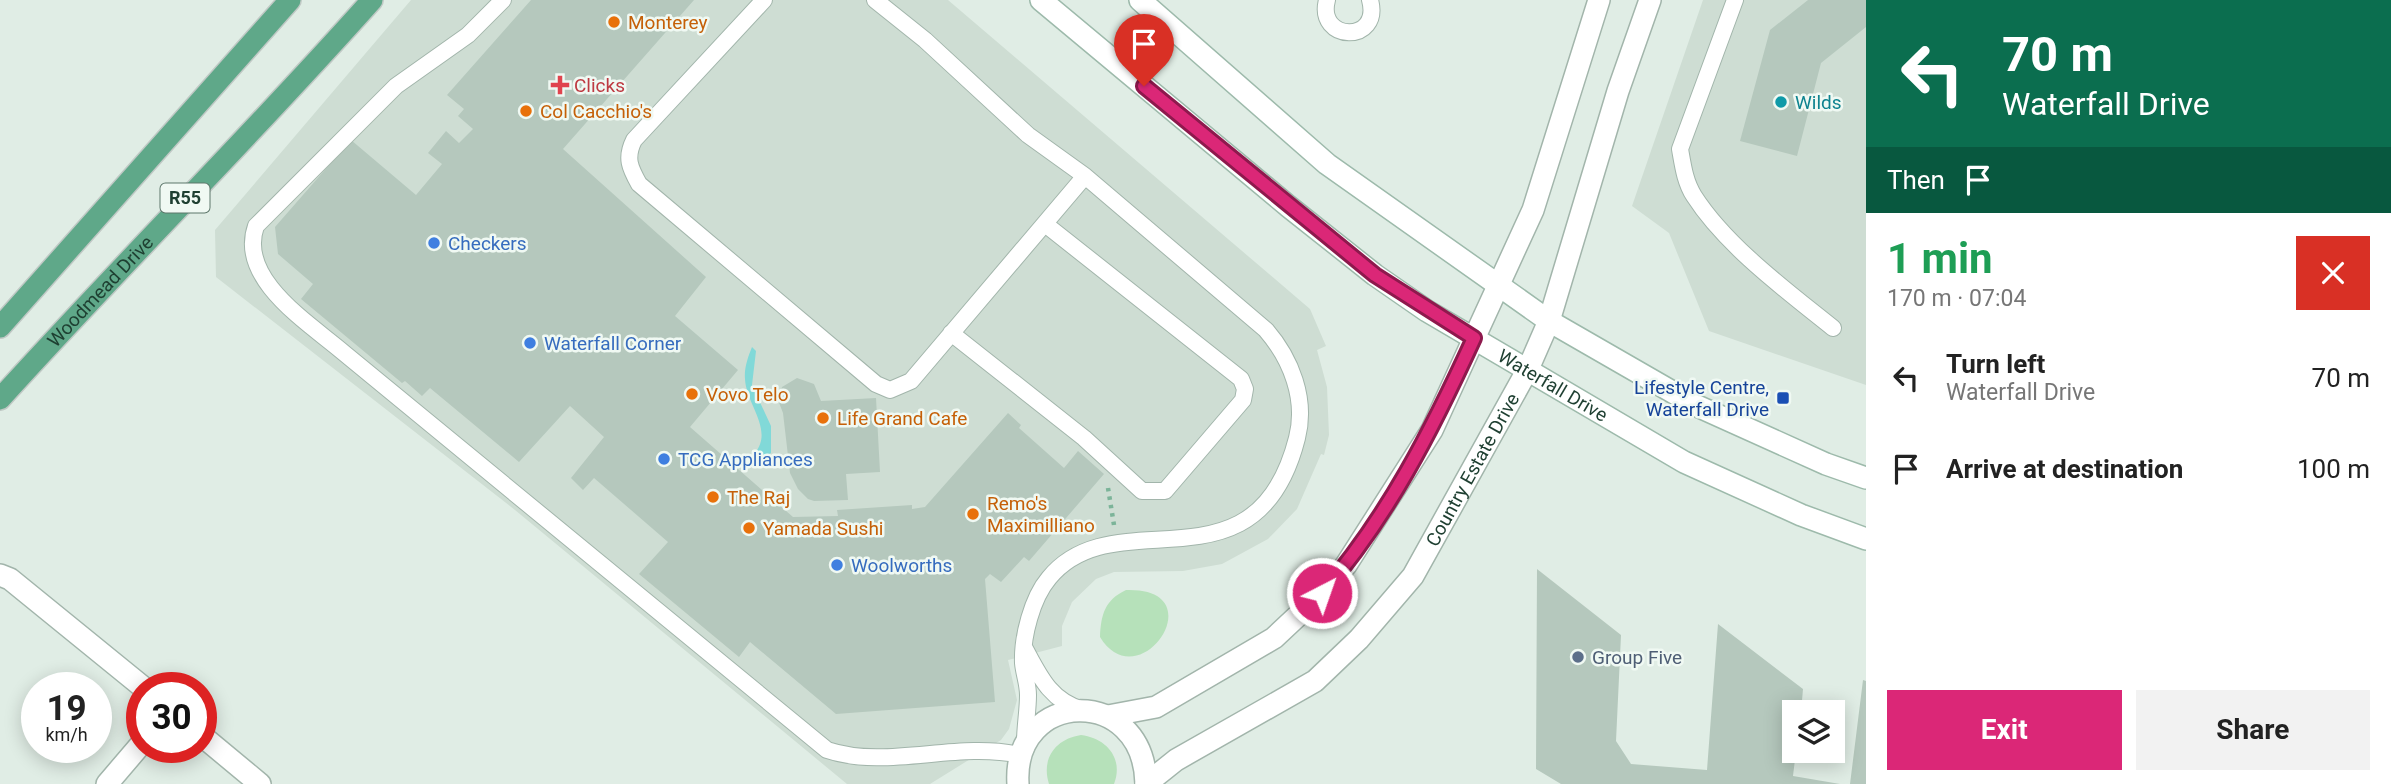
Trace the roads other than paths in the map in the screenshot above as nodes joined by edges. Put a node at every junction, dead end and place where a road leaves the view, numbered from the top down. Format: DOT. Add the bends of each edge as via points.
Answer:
graph roads {
  1 [pos="290,0"];
  2 [pos="372,0"];
  3 [pos="503,0"];
  4 [pos="764,0"];
  5 [pos="875,0"];
  6 [pos="1041,0"];
  7 [pos="1140,0"];
  8 [pos="1327,0"];
  9 [pos="1370,0"];
  10 [pos="1599,0"];
  11 [pos="1650,0"];
  12 [pos="1735,0"];
  13 [pos="1085,176"];
  14 [pos="1045,225"];
  15 [pos="1499,285"];
  16 [pos="1549,321"];
  17 [pos="0,327"];
  18 [pos="1833,328"];
  19 [pos="951,333"];
  20 [pos="1474,338"];
  21 [pos="1528,369"];
  22 [pos="0,399"];
  23 [pos="1866,478"];
  24 [pos="1866,539"];
  25 [pos="0,575"];
  26 [pos="1023,645"];
  27 [pos="126,673"];
  28 [pos="1083,710"];
  29 [pos="1108,716"];
  30 [pos="217,748"];
  31 [pos="126,762"];
  32 [pos="1017,767"];
  33 [pos="107,784"];
  34 [pos="260,784"];
  35 [pos="1146,784"];
  1 -- 17 [label="main road, R55"];
  2 -- 22 [label="main road, Woodmead Drive / R55"];
  3 -- 32 [label="lane" via="468,35 396,86 256,226 253,253 266,281 344,353 827,750 859,758 956,750"];
  4 -- 19 [label="lane" via="634,140 627,153 630,169 639,184 876,384 890,390 911,381"];
  5 -- 13 [label="lane" via="1028,135"];
  6 -- 20 [label="street, Waterfall Drive" via="1375,275"];
  7 -- 15 [label="street" via="1327,164"];
  8 -- 9 [label="lane" via="1331,26 1346,33 1368,23"];
  10 -- 15 [label="street" via="1533,210"];
  11 -- 16 [label="street, Country Estate Drive"];
  12 -- 18 [label="lane" via="1680,149 1684,173 1693,195 1758,267"];
  13 -- 14 [label="lane"];
  13 -- 26 [label="lane" via="1273,338 1292,372 1299,399 1299,431 1291,461 1262,505 1234,527 1204,536 1117,543 1090,550 1049,577 1037,597"];
  14 -- 19 [label="lane"];
  14 -- 19 [label="lane" via="1241,379 1243,400 1165,491 1142,491 1084,438"];
  15 -- 16 [label="street"];
  15 -- 20 [label="street"];
  16 -- 21 [label="street, Country Estate Drive"];
  16 -- 23 [label="street" via="1695,405"];
  20 -- 21 [label="street, Waterfall Drive"];
  20 -- 29 [label="street" via="1432,430 1346,565 1322,593 1274,638 1231,664 1156,707"];
  21 -- 24 [label="street, Waterfall Drive" via="1684,462"];
  21 -- 35 [label="street, Country Estate Drive" via="1413,576 1359,639 1315,681 1176,760"];
  25 -- 27 [label="street"];
  26 -- 28 [label="lane" via="1058,700"];
  26 -- 32 [label="lane" via="1028,693"];
  28 -- 29 [label="street"];
  28 -- 32 [label="street" via="1050,718"];
  29 -- 35 [label="street" via="1126,727 1139,744 1146,763"];
  30 -- 34 [label="street"];
  31 -- 33 [label="street"];
}
